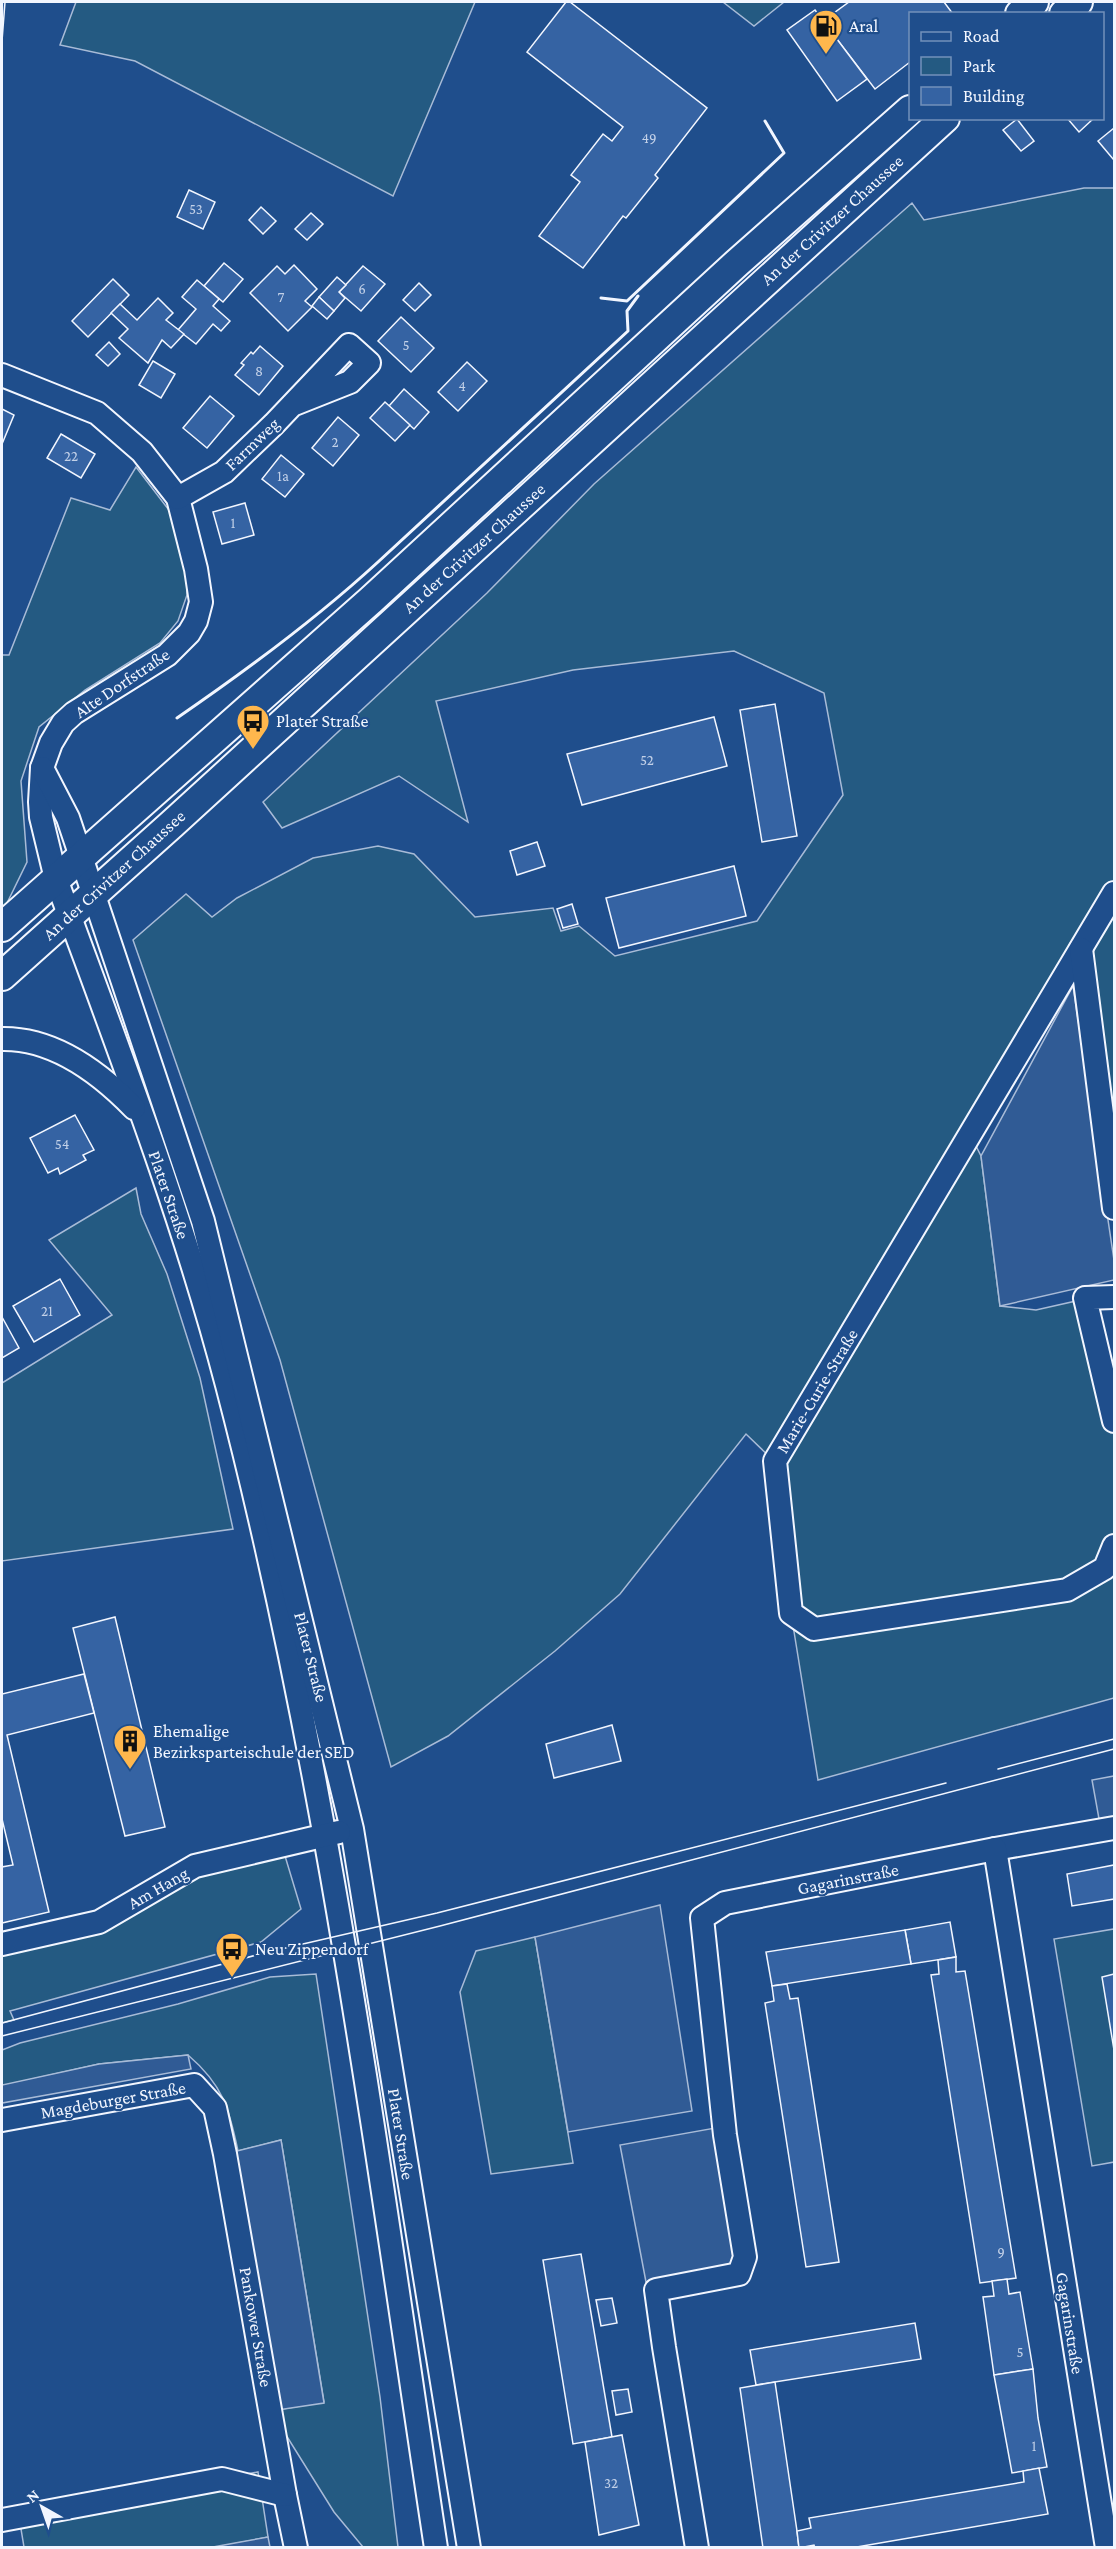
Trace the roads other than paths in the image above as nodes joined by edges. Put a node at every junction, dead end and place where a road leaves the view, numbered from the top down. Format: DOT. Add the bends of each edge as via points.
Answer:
graph roads {
  1 [pos="1034,2"];
  2 [pos="1078,2"];
  3 [pos="1022,12"];
  4 [pos="1066,12"];
  5 [pos="909,111"];
  6 [pos="943,120"];
  7 [pos="2,375"];
  8 [pos="292,405"];
  9 [pos="178,498"];
  10 [pos="42,768"];
  11 [pos="80,857"];
  12 [pos="56,879"];
  13 [pos="1114,893"];
  14 [pos="94,894"];
  15 [pos="69,916"];
  16 [pos="2,927"];
  17 [pos="1082,949"];
  18 [pos="2,976"];
  19 [pos="2,1039"];
  20 [pos="141,1115"];
  21 [pos="1114,1208"];
  22 [pos="1114,1297"];
  23 [pos="1114,1421"];
  24 [pos="1114,1546"];
  25 [pos="1114,1828"];
  26 [pos="352,1829"];
  27 [pos="326,1835"];
  28 [pos="995,1849"];
  29 [pos="2,1944"];
  30 [pos="215,2108"];
  31 [pos="2,2120"];
  32 [pos="285,2494"];
  33 [pos="2,2520"];
  34 [pos="296,2547"];
  35 [pos="436,2547"];
  36 [pos="469,2547"];
  37 [pos="697,2547"];
  38 [pos="1107,2547"];
  1 -- 3 [label="main road"];
  2 -- 4 [label="main road"];
  5 -- 11 [label="main road, An der Crivitzer Chaussee"];
  6 -- 14 [label="main road, An der Crivitzer Chaussee"];
  7 -- 9 [label="street, Alte Dorfstraße" via="97,413 142,452"];
  8 -- 9 [label="street, Farmweg" via="224,472"];
  9 -- 10 [label="street, Alte Dorfstraße" via="200,590 196,621 167,655 74,712 56,734"];
  10 -- 11 [label="street" via="68,818"];
  10 -- 12 [label="street, Alte Dorfstraße" via="41,817"];
  11 -- 12 [label="main road, An der Crivitzer Chaussee"];
  11 -- 14 [label="street, Plater Straße"];
  12 -- 15 [label="street, Plater Straße"];
  12 -- 16 [label="main road, An der Crivitzer Chaussee"];
  13 -- 17 [label="street, Marie-Curie-Straße"];
  14 -- 15 [label="main road, An der Crivitzer Chaussee"];
  14 -- 26 [label="street, Plater Straße" via="203,1221"];
  15 -- 18 [label="main road, An der Crivitzer Chaussee"];
  15 -- 20 [label="street, Plater Straße"];
  17 -- 21 [label="street"];
  17 -- 24 [label="street, Marie-Curie-Straße" via="775,1461 791,1613 814,1629 1067,1590 1105,1568"];
  19 -- 20 [label="street" via="40,1045 86,1066 112,1085"];
  20 -- 27 [label="street, Plater Straße" via="196,1271 228,1388"];
  22 -- 23 [label="street" via="1085,1299"];
  25 -- 28 [label="street"];
  26 -- 27 [label="street, Am Hang"];
  26 -- 36 [label="street, Plater Straße"];
  27 -- 29 [label="street, Am Hang" via="195,1866 99,1922"];
  27 -- 35 [label="street, Plater Straße"];
  28 -- 37 [label="street, Gagarinstraße" via="725,1903 702,1918 725,2135 745,2257 739,2274 657,2290"];
  28 -- 38 [label="street, Gagarinstraße"];
  30 -- 31 [label="street, Magdeburger Straße" via="194,2085"];
  30 -- 32 [label="street, Pankower Straße"];
  32 -- 33 [label="street" via="222,2479"];
  32 -- 34 [label="street, Pankower Straße"];
}
